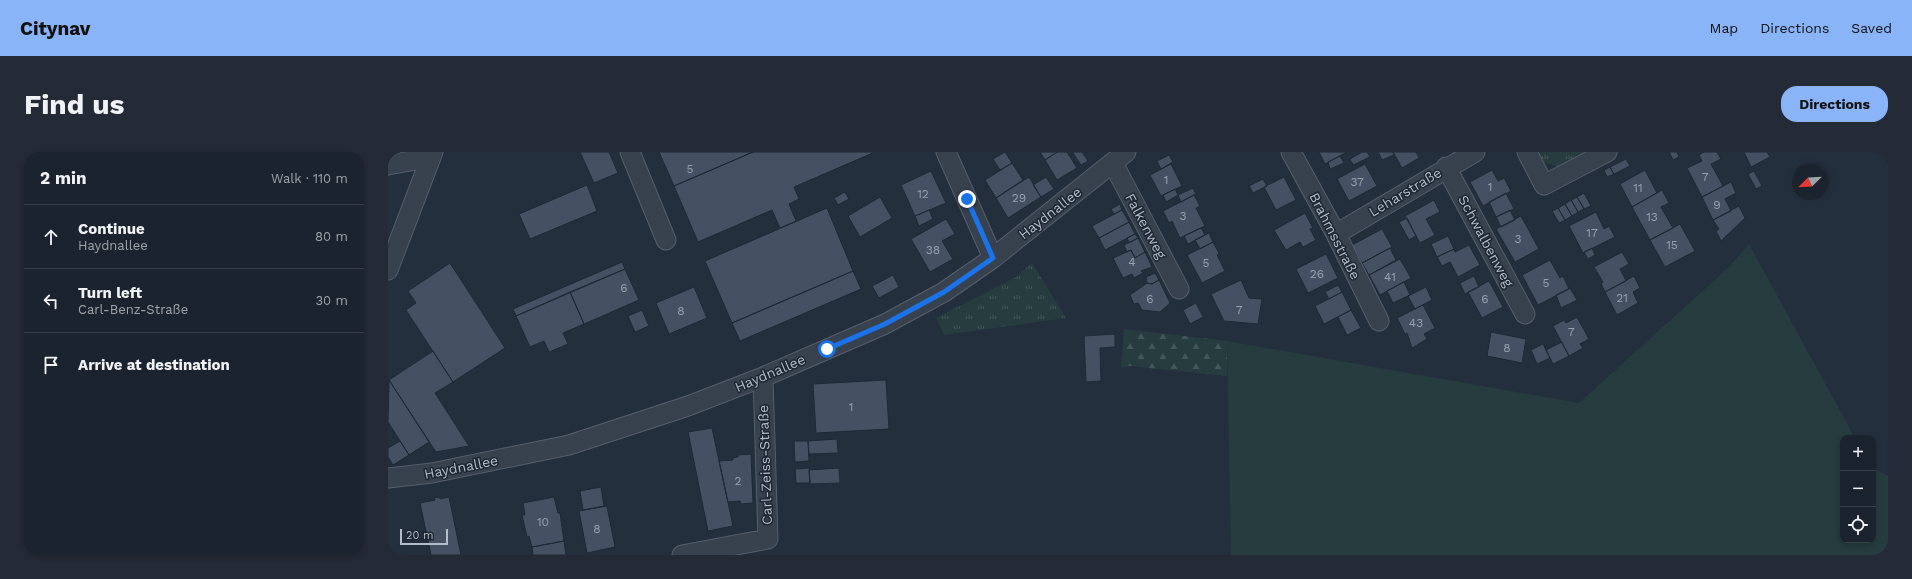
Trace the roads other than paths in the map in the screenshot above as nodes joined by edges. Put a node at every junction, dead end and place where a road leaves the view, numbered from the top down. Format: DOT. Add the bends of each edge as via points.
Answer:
graph roads {
  1 [pos="630,152"];
  2 [pos="946,152"];
  3 [pos="1291,152"];
  4 [pos="1527,152"];
  5 [pos="1607,152"];
  6 [pos="1466,154"];
  7 [pos="431,156"];
  8 [pos="1120,158"];
  9 [pos="388,165"];
  10 [pos="1446,167"];
  11 [pos="1336,234"];
  12 [pos="666,240"];
  13 [pos="993,258"];
  14 [pos="388,270"];
  15 [pos="1179,289"];
  16 [pos="1525,314"];
  17 [pos="1379,321"];
  18 [pos="763,377"];
  19 [pos="388,478"];
  20 [pos="682,555"];
  1 -- 12 [label="street"];
  2 -- 13 [label="street"];
  3 -- 11 [label="street, Brahmsstraße"];
  4 -- 5 [label="street" via="1544,185"];
  6 -- 10 [label="street, Leharstraße"];
  7 -- 9 [label="street"];
  7 -- 14 [label="street"];
  8 -- 13 [label="street, Haydnallee"];
  8 -- 15 [label="street, Falkenweg"];
  10 -- 11 [label="street, Leharstraße"];
  10 -- 16 [label="street, Schwalbenweg"];
  11 -- 17 [label="street, Brahmsstraße"];
  13 -- 18 [label="street, Haydnallee" via="944,292 885,324"];
  18 -- 19 [label="street, Haydnallee" via="688,406 569,445 432,473"];
  18 -- 20 [label="street, Carl-Zeiss-Straße" via="768,539"];
}
